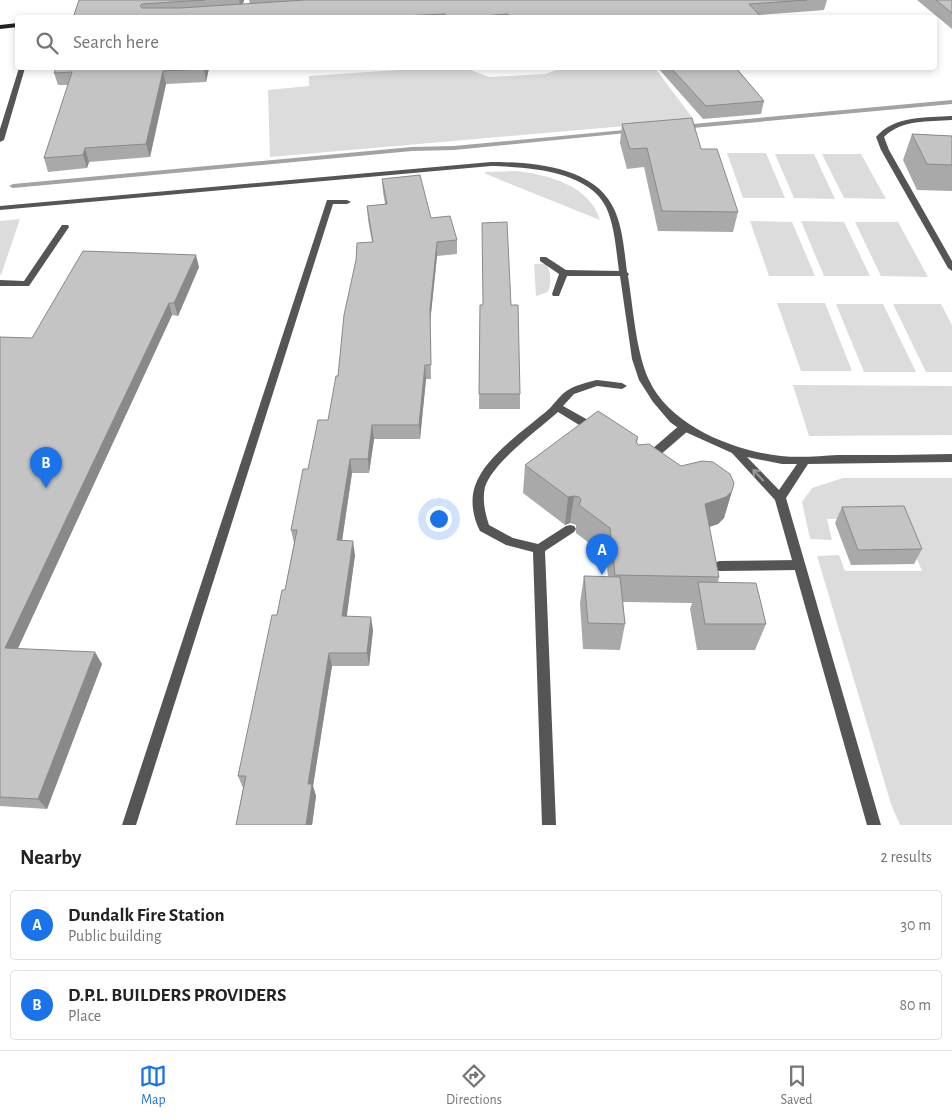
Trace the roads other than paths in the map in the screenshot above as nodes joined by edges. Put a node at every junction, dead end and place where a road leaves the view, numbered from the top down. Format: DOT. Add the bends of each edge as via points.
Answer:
graph roads {
  1 [pos="0,26"];
  2 [pos="15,26"];
  3 [pos="21,70"];
  4 [pos="952,118"];
  5 [pos="0,140"];
  6 [pos="347,202"];
  7 [pos="0,208"];
  8 [pos="65,227"];
  9 [pos="543,260"];
  10 [pos="952,268"];
  11 [pos="564,273"];
  12 [pos="625,274"];
  13 [pos="0,284"];
  14 [pos="556,294"];
  15 [pos="622,386"];
  16 [pos="557,407"];
  17 [pos="685,428"];
  18 [pos="606,436"];
  19 [pos="736,451"];
  20 [pos="952,458"];
  21 [pos="804,460"];
  22 [pos="638,468"];
  23 [pos="780,498"];
  24 [pos="570,529"];
  25 [pos="539,549"];
  26 [pos="799,565"];
  27 [pos="720,566"];
  28 [pos="129,825"];
  29 [pos="549,825"];
  30 [pos="874,825"];
  1 -- 2 [label="main road"];
  3 -- 5 [label="street"];
  4 -- 10 [label="street" via="900,124 886,129 880,137"];
  6 -- 28 [label="street" via="330,202"];
  7 -- 12 [label="street" via="491,164 535,166 568,174 595,190 606,202 615,221"];
  8 -- 13 [label="street" via="26,284"];
  9 -- 11 [label="street"];
  11 -- 12 [label="street"];
  11 -- 14 [label="street"];
  12 -- 17 [label="street" via="637,359 644,380 656,400"];
  15 -- 16 [label="street" via="589,386 571,392"];
  16 -- 18 [label="street"];
  16 -- 25 [label="street" via="498,460 482,482 478,508 484,528 510,542"];
  17 -- 19 [label="street"];
  17 -- 22 [label="street"];
  19 -- 21 [label="street" via="782,460"];
  23 -- 19 [label="street, one-way"];
  20 -- 21 [label="street"];
  21 -- 23 [label="street"];
  23 -- 26 [label="street"];
  24 -- 25 [label="street"];
  25 -- 29 [label="street"];
  26 -- 27 [label="street"];
  26 -- 30 [label="street"];
}
